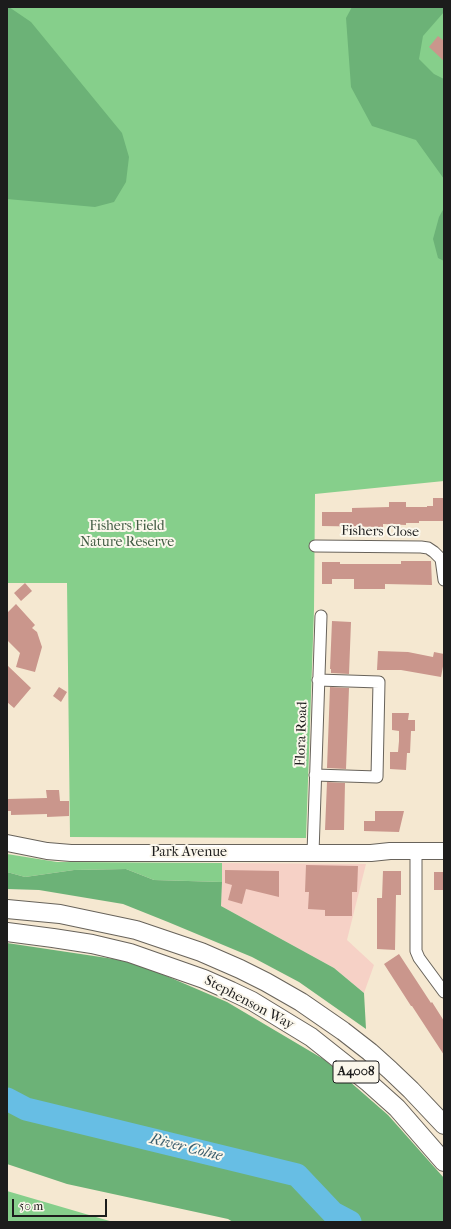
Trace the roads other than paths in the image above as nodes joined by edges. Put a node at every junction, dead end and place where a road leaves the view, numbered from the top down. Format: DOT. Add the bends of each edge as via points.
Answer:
graph roads {
  1 [pos="315,546"];
  2 [pos="444,580"];
  3 [pos="321,616"];
  4 [pos="318,680"];
  5 [pos="315,775"];
  6 [pos="7,843"];
  7 [pos="416,851"];
  8 [pos="444,851"];
  9 [pos="313,853"];
  10 [pos="7,909"];
  11 [pos="7,932"];
  12 [pos="444,992"];
  13 [pos="444,1125"];
  14 [pos="444,1162"];
  1 -- 2 [label="street, Fishers Close" via="428,548 441,559"];
  3 -- 4 [label="street, Flora Road"];
  4 -- 5 [label="street, Flora Road"];
  4 -- 5 [label="street" via="379,682 377,777"];
  5 -- 9 [label="street, Flora Road"];
  6 -- 9 [label="street, Park Avenue" via="71,853"];
  7 -- 8 [label="street, Park Avenue"];
  7 -- 9 [label="street, Park Avenue"];
  7 -- 12 [label="street" via="416,951"];
  10 -- 13 [label="main road, Stephenson Way / A4008" via="60,914 136,930 201,952 240,969 301,1002 343,1031 395,1075"];
  11 -- 14 [label="main road, Stephenson Way / A4008" via="92,944 130,953 204,979 252,1001 311,1037 369,1083 397,1108"];
}
